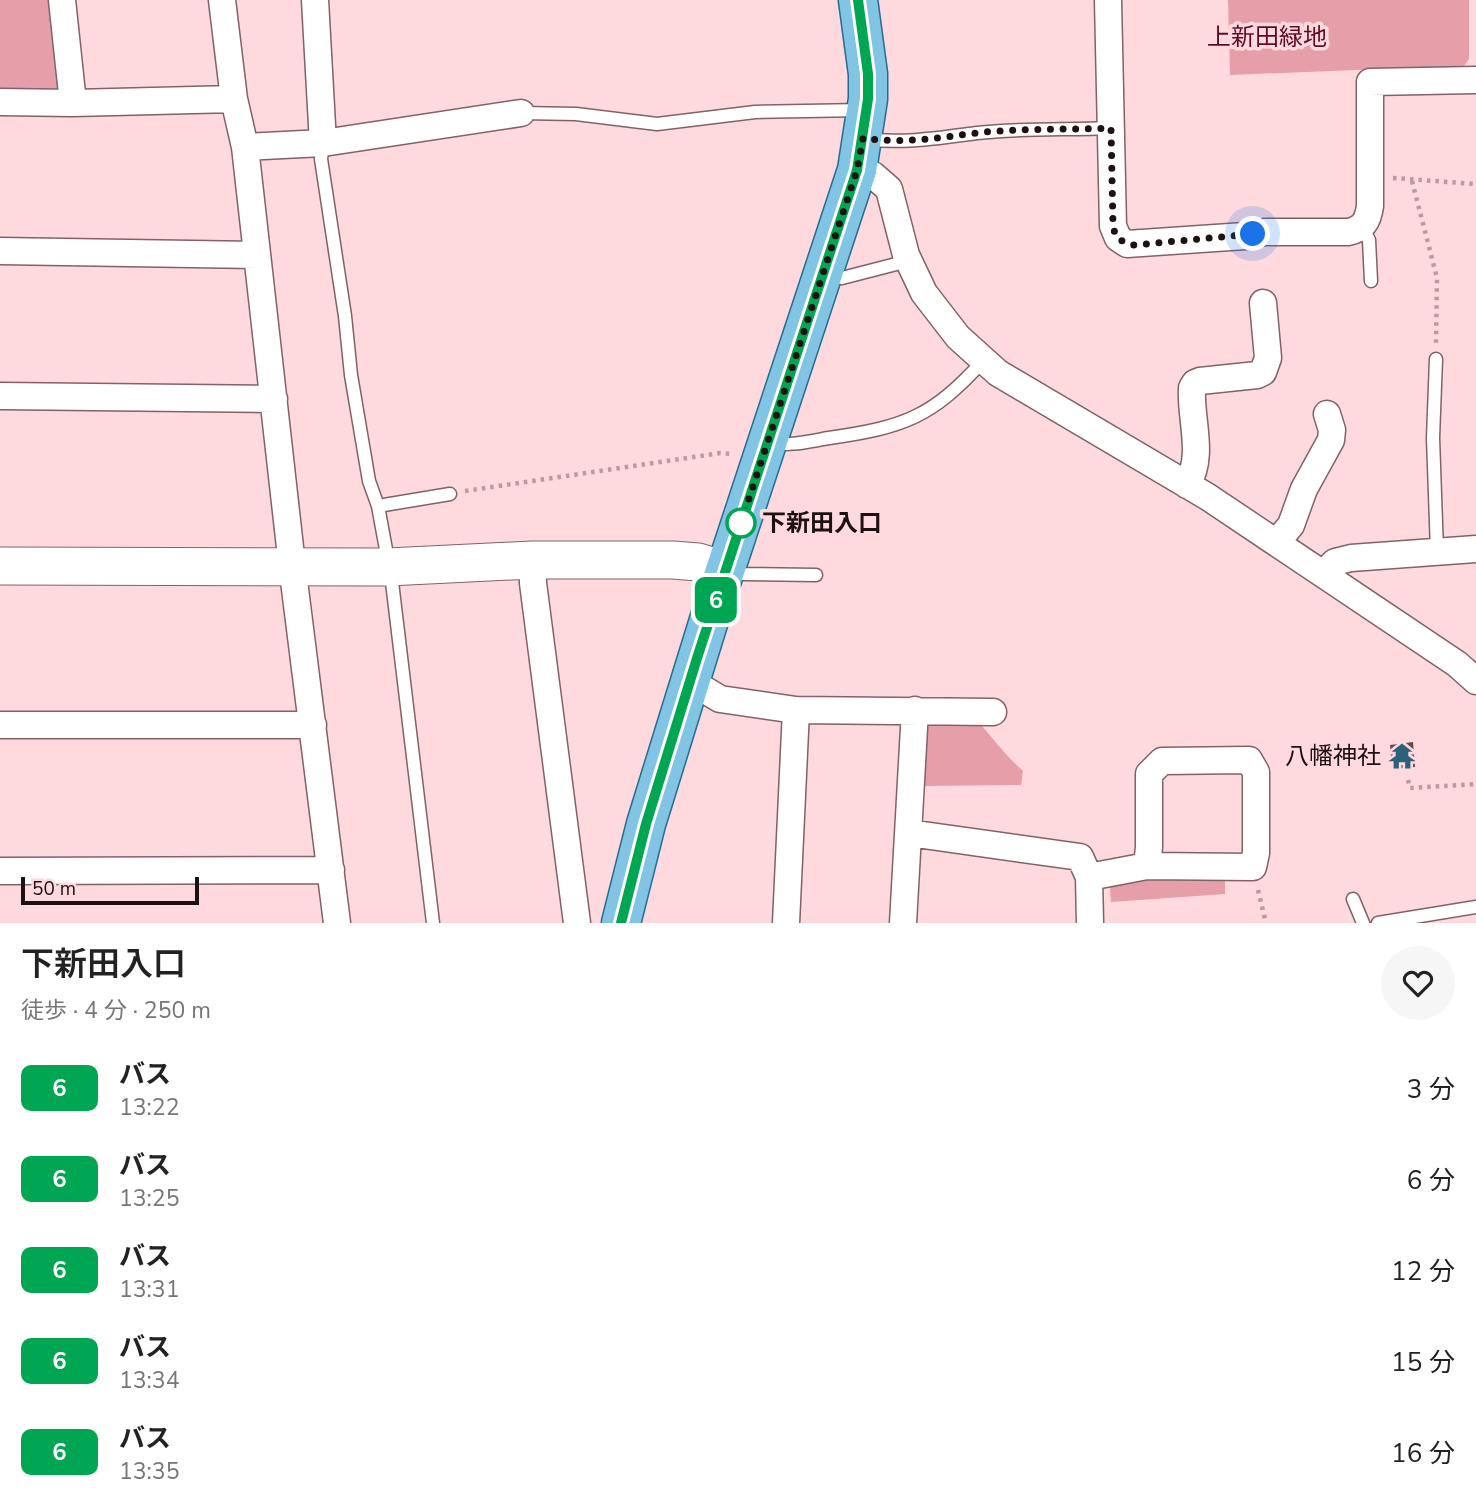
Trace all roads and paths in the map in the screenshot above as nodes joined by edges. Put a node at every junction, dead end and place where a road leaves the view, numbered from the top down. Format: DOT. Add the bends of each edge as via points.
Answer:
graph roads {
  1 [pos="62,0"];
  2 [pos="222,0"];
  3 [pos="315,0"];
  4 [pos="858,0"];
  5 [pos="1108,0"];
  6 [pos="1476,80"];
  7 [pos="234,99"];
  8 [pos="0,103"];
  9 [pos="73,103"];
  10 [pos="521,113"];
  11 [pos="1111,128"];
  12 [pos="863,139"];
  13 [pos="323,143"];
  14 [pos="245,147"];
  15 [pos="1368,175"];
  16 [pos="1412,181"];
  17 [pos="1476,184"];
  18 [pos="1362,226"];
  19 [pos="0,251"];
  20 [pos="256,255"];
  21 [pos="908,261"];
  22 [pos="823,275"];
  23 [pos="1371,281"];
  24 [pos="1264,303"];
  25 [pos="1436,359"];
  26 [pos="983,361"];
  27 [pos="0,396"];
  28 [pos="274,398"];
  29 [pos="1327,414"];
  30 [pos="768,441"];
  31 [pos="732,454"];
  32 [pos="1188,485"];
  33 [pos="450,494"];
  34 [pos="378,506"];
  35 [pos="1277,542"];
  36 [pos="1476,548"];
  37 [pos="1437,551"];
  38 [pos="532,560"];
  39 [pos="292,565"];
  40 [pos="0,566"];
  41 [pos="388,567"];
  42 [pos="725,570"];
  43 [pos="1323,574"];
  44 [pos="816,575"];
  45 [pos="690,681"];
  46 [pos="1476,681"];
  47 [pos="796,710"];
  48 [pos="915,710"];
  49 [pos="993,712"];
  50 [pos="0,725"];
  51 [pos="313,725"];
  52 [pos="1408,780"];
  53 [pos="1476,784"];
  54 [pos="909,833"];
  55 [pos="1147,866"];
  56 [pos="1253,867"];
  57 [pos="331,870"];
  58 [pos="0,871"];
  59 [pos="1088,877"];
  60 [pos="1353,899"];
  61 [pos="1476,907"];
  62 [pos="337,923"];
  63 [pos="433,923"];
  64 [pos="577,923"];
  65 [pos="621,923"];
  66 [pos="786,923"];
  67 [pos="903,923"];
  68 [pos="1090,923"];
  69 [pos="1266,923"];
  70 [pos="1363,923"];
  71 [pos="1378,923"];
  1 -- 9 [label="street"];
  2 -- 7 [label="street"];
  3 -- 13 [label="street"];
  4 -- 12 [label="main road" via="868,74"];
  5 -- 11 [label="street"];
  6 -- 15 [label="street" via="1370,82"];
  7 -- 9 [label="street"];
  7 -- 14 [label="street"];
  8 -- 9 [label="street"];
  10 -- 12 [label="lane" via="657,124 767,111"];
  10 -- 13 [label="street"];
  11 -- 12 [label="lane" via="976,133 894,142"];
  11 -- 18 [label="street" via="1113,226 1118,238 1128,244 1265,232 1348,232"];
  12 -- 21 [label="street" via="873,175 889,188"];
  12 -- 22 [label="main road"];
  13 -- 14 [label="street"];
  13 -- 34 [label="lane" via="321,159 351,375 369,481"];
  14 -- 20 [label="street"];
  15 -- 16 [label="path"];
  15 -- 18 [label="street" via="1370,206"];
  16 -- 17 [label="path"];
  16 -- 25 [label="path" via="1438,287"];
  18 -- 23 [label="lane" via="1369,240"];
  19 -- 20 [label="street"];
  20 -- 28 [label="street"];
  21 -- 22 [label="lane" via="842,278"];
  21 -- 26 [label="street" via="939,315"];
  22 -- 30 [label="main road"];
  24 -- 32 [label="street" via="1268,358 1264,372 1200,381 1192,388 1196,451"];
  25 -- 37 [label="lane"];
  26 -- 30 [label="lane" via="931,409 893,427 793,444"];
  26 -- 32 [label="street"];
  27 -- 28 [label="street"];
  28 -- 39 [label="street"];
  29 -- 35 [label="street" via="1331,440 1304,489 1291,525"];
  30 -- 42 [label="main road"];
  31 -- 33 [label="path"];
  32 -- 35 [label="street"];
  33 -- 34 [label="lane"];
  34 -- 41 [label="lane"];
  35 -- 43 [label="street"];
  36 -- 37 [label="street"];
  37 -- 43 [label="street" via="1341,560"];
  38 -- 41 [label="street"];
  38 -- 42 [label="street" via="673,560"];
  38 -- 64 [label="street"];
  39 -- 40 [label="street"];
  39 -- 41 [label="street"];
  39 -- 51 [label="street"];
  41 -- 63 [label="lane"];
  42 -- 44 [label="lane"];
  42 -- 45 [label="main road"];
  43 -- 46 [label="street"];
  45 -- 47 [label="street" via="720,699"];
  45 -- 65 [label="main road"];
  47 -- 48 [label="street"];
  47 -- 66 [label="street"];
  48 -- 49 [label="street"];
  48 -- 54 [label="street"];
  50 -- 51 [label="street"];
  51 -- 57 [label="street"];
  52 -- 53 [label="path" via="1410,788"];
  54 -- 59 [label="street" via="1080,857"];
  54 -- 67 [label="street"];
  55 -- 56 [label="street"];
  55 -- 56 [label="street" via="1149,774 1162,761 1249,760 1255,772"];
  55 -- 59 [label="street"];
  56 -- 69 [label="path"];
  57 -- 58 [label="street"];
  57 -- 62 [label="street"];
  59 -- 68 [label="street"];
  60 -- 70 [label="lane"];
  61 -- 71 [label="lane"];
}
